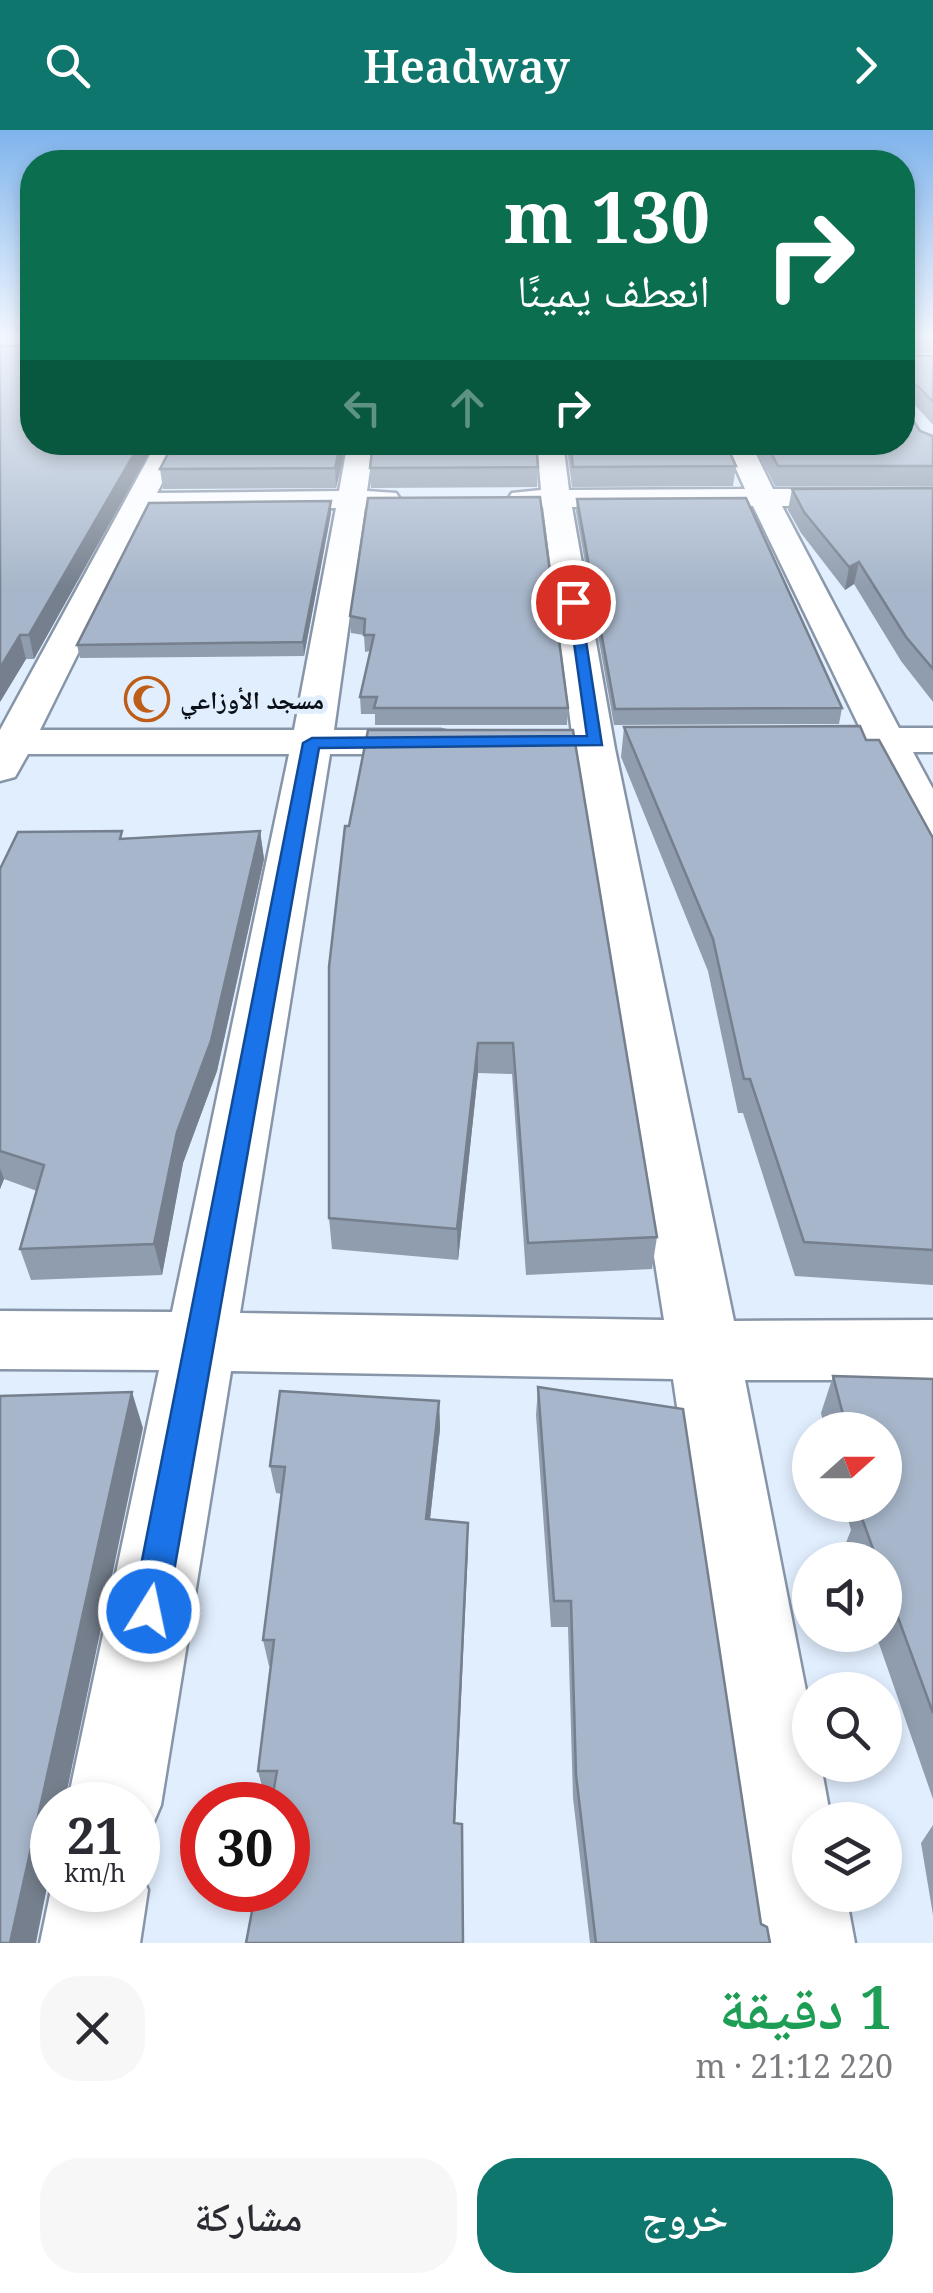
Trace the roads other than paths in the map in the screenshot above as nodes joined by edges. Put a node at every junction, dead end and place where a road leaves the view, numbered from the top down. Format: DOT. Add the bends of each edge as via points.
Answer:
graph roads {
  1 [pos="163,455"];
  2 [pos="365,455"];
  3 [pos="744,455"];
  4 [pos="535,480"];
  5 [pos="766,497"];
  6 [pos="933,497"];
  7 [pos="379,499"];
  8 [pos="139,502"];
  9 [pos="884,740"];
  10 [pos="933,740"];
  11 [pos="749,741"];
  12 [pos="482,742"];
  13 [pos="312,743"];
  14 [pos="5,750"];
  15 [pos="933,830"];
  16 [pos="0,1340"];
  17 [pos="198,1340"];
  18 [pos="933,1350"];
  19 [pos="706,1353"];
  20 [pos="118,1782"];
  21 [pos="95,1912"];
  22 [pos="90,1943"];
  23 [pos="805,1943"];
  1 -- 8 [label="street"];
  2 -- 7 [label="street"];
  3 -- 5 [label="street"];
  4 -- 5 [label="street"];
  4 -- 19 [label="street" via="596,741"];
  5 -- 6 [label="street"];
  5 -- 9 [label="street"];
  7 -- 8 [label="street"];
  7 -- 13 [label="street"];
  8 -- 14 [label="street"];
  9 -- 10 [label="street"];
  9 -- 11 [label="street"];
  9 -- 15 [label="street"];
  12 -- 13 [label="street"];
  13 -- 14 [label="street"];
  13 -- 17 [label="street"];
  16 -- 17 [label="street"];
  17 -- 19 [label="street"];
  17 -- 20 [label="street"];
  18 -- 19 [label="street"];
  19 -- 23 [label="street"];
  21 -- 22 [label="street"];
}
